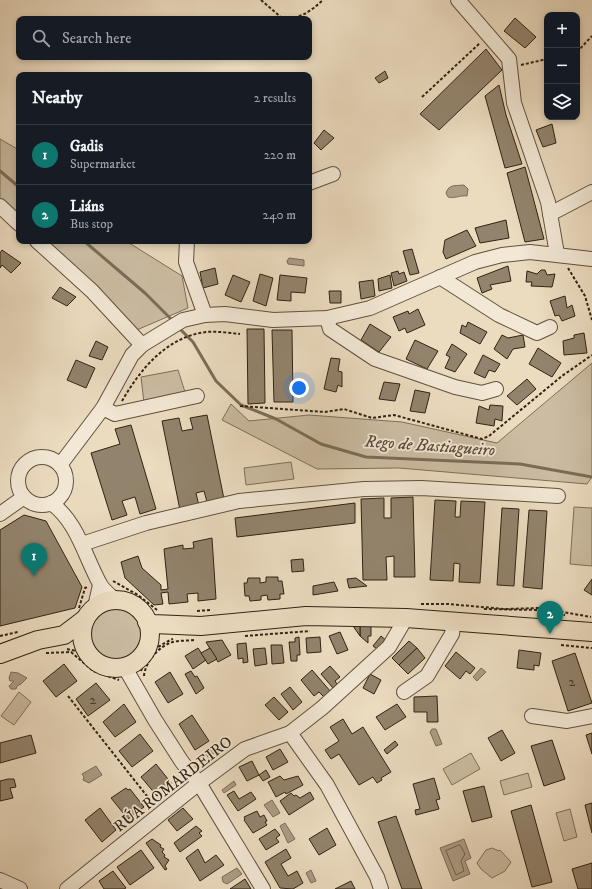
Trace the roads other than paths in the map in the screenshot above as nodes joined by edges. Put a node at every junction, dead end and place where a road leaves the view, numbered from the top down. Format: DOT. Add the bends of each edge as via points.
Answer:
graph roads {
  1 [pos="458,0"];
  2 [pos="333,174"];
  3 [pos="312,182"];
  4 [pos="592,192"];
  5 [pos="0,206"];
  6 [pos="550,214"];
  7 [pos="16,221"];
  8 [pos="41,244"];
  9 [pos="188,244"];
  10 [pos="561,255"];
  11 [pos="592,259"];
  12 [pos="440,278"];
  13 [pos="205,315"];
  14 [pos="327,318"];
  15 [pos="550,327"];
  16 [pos="142,345"];
  17 [pos="496,389"];
  18 [pos="197,396"];
  19 [pos="109,411"];
  20 [pos="60,465"];
  21 [pos="558,496"];
  22 [pos="24,497"];
  23 [pos="58,503"];
  24 [pos="0,514"];
  25 [pos="82,544"];
  26 [pos="100,584"];
  27 [pos="114,600"];
  28 [pos="84,612"];
  29 [pos="406,618"];
  30 [pos="454,620"];
  31 [pos="147,622"];
  32 [pos="592,632"];
  33 [pos="202,633"];
  34 [pos="19,637"];
  35 [pos="84,646"];
  36 [pos="144,652"];
  37 [pos="0,654"];
  38 [pos="130,676"];
  39 [pos="404,692"];
  40 [pos="532,716"];
  41 [pos="592,716"];
  42 [pos="290,733"];
  43 [pos="199,783"];
  44 [pos="0,880"];
  45 [pos="20,889"];
  46 [pos="67,889"];
  47 [pos="263,889"];
  48 [pos="382,889"];
  1 -- 6 [label="street" via="509,59 514,103"];
  2 -- 3 [label="street"];
  4 -- 6 [label="street"];
  5 -- 7 [label="street"];
  6 -- 10 [label="street"];
  8 -- 16 [label="street" via="92,292"];
  9 -- 13 [label="street" via="186,262"];
  10 -- 11 [label="street"];
  10 -- 12 [label="street" via="530,252 502,255 476,262"];
  12 -- 14 [label="street" via="370,308"];
  12 -- 15 [label="street" via="499,315 537,333"];
  13 -- 14 [label="street" via="225,314 273,320"];
  13 -- 16 [label="street" via="184,320"];
  14 -- 17 [label="street" via="330,329 376,359 455,387 482,393"];
  16 -- 19 [label="street" via="132,355"];
  18 -- 19 [label="street"];
  19 -- 20 [label="street"];
  20 -- 22 [label="street" via="47,458 32,459 26,464 21,469 18,484"];
  20 -- 23 [label="street" via="66,480"];
  21 -- 25 [label="street" via="421,488 364,489 240,501 146,523"];
  22 -- 23 [label="street" via="37,504"];
  22 -- 24 [label="street"];
  23 -- 25 [label="street"];
  25 -- 26 [label="street"];
  26 -- 27 [label="street"];
  26 -- 28 [label="street"];
  27 -- 28 [label="main road"];
  27 -- 31 [label="main road" via="125,601 135,606"];
  28 -- 34 [label="main road" via="64,635 38,640"];
  28 -- 35 [label="main road"];
  29 -- 30 [label="main road"];
  29 -- 33 [label="main road" via="306,616"];
  29 -- 42 [label="street, RÚA ROMARDEIRO" via="389,648"];
  30 -- 32 [label="main road"];
  30 -- 39 [label="street" via="452,634 427,676"];
  31 -- 33 [label="main road"];
  31 -- 36 [label="main road" via="149,638"];
  33 -- 36 [label="main road" via="166,634 154,641"];
  34 -- 35 [label="main road" via="77,643"];
  34 -- 37 [label="main road"];
  35 -- 38 [label="main road" via="98,662"];
  36 -- 38 [label="main road" via="135,661"];
  38 -- 43 [label="street" via="182,762"];
  40 -- 41 [label="street" via="567,721"];
  42 -- 43 [label="street, RÚA ROMARDEIRO" via="245,749"];
  42 -- 48 [label="street" via="327,785"];
  43 -- 46 [label="street, RÚA ROMARDEIRO"];
  43 -- 47 [label="street"];
  44 -- 45 [label="street"];
}
